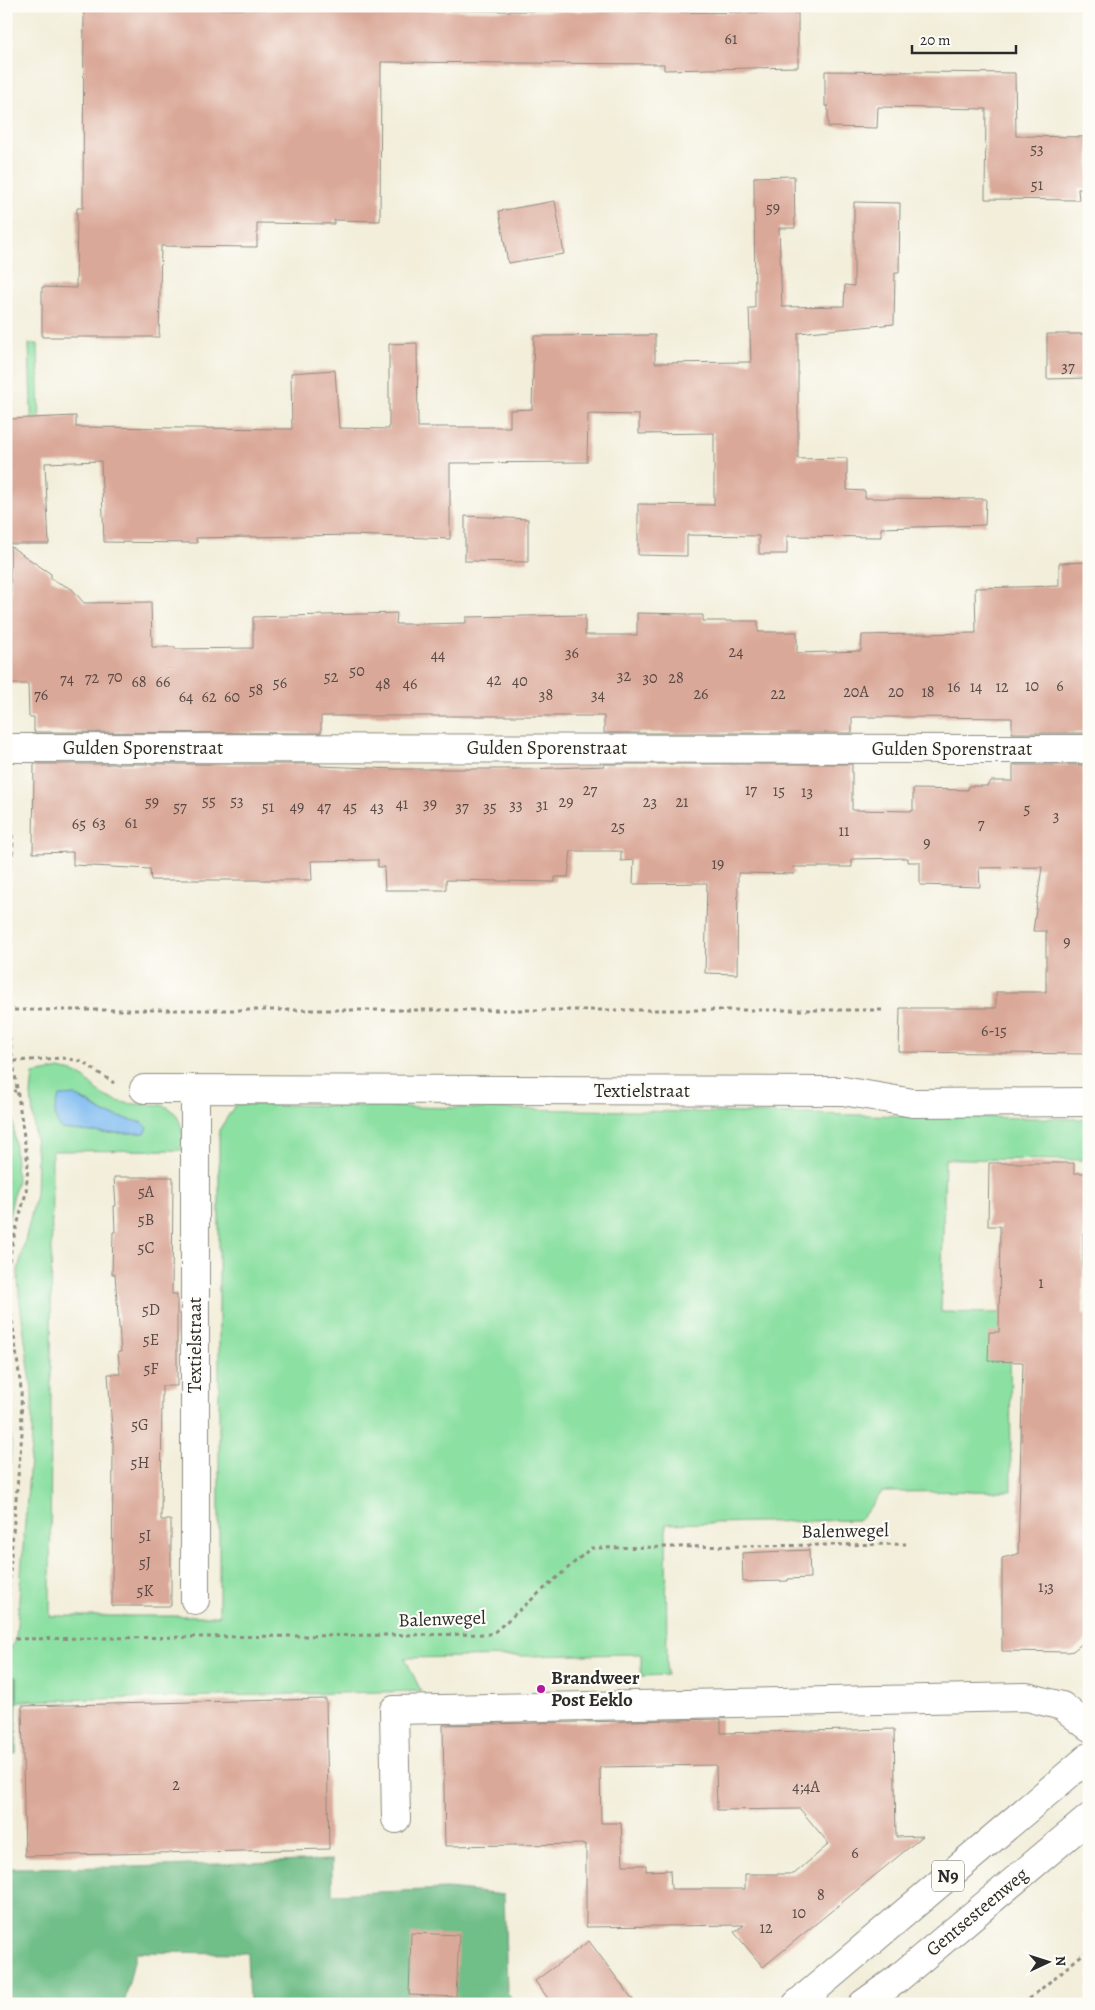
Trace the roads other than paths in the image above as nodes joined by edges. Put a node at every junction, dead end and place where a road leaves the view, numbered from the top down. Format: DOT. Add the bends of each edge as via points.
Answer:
graph roads {
  1 [pos="7,748"];
  2 [pos="1089,749"];
  3 [pos="144,1089"];
  4 [pos="195,1090"];
  5 [pos="1089,1102"];
  6 [pos="195,1600"];
  7 [pos="1089,1727"];
  8 [pos="1089,1757"];
  9 [pos="1089,1818"];
  10 [pos="396,1819"];
  11 [pos="797,2004"];
  12 [pos="864,2004"];
  1 -- 2 [label="street, Gulden Sporenstraat"];
  3 -- 4 [label="street, Textielstraat"];
  4 -- 5 [label="street, Textielstraat" via="843,1092 913,1102"];
  4 -- 6 [label="street, Textielstraat"];
  7 -- 10 [label="street" via="1062,1706 1027,1697 394,1710"];
  8 -- 11 [label="street, N9"];
  9 -- 12 [label="street, Gentsesteenweg / N9"];
}
